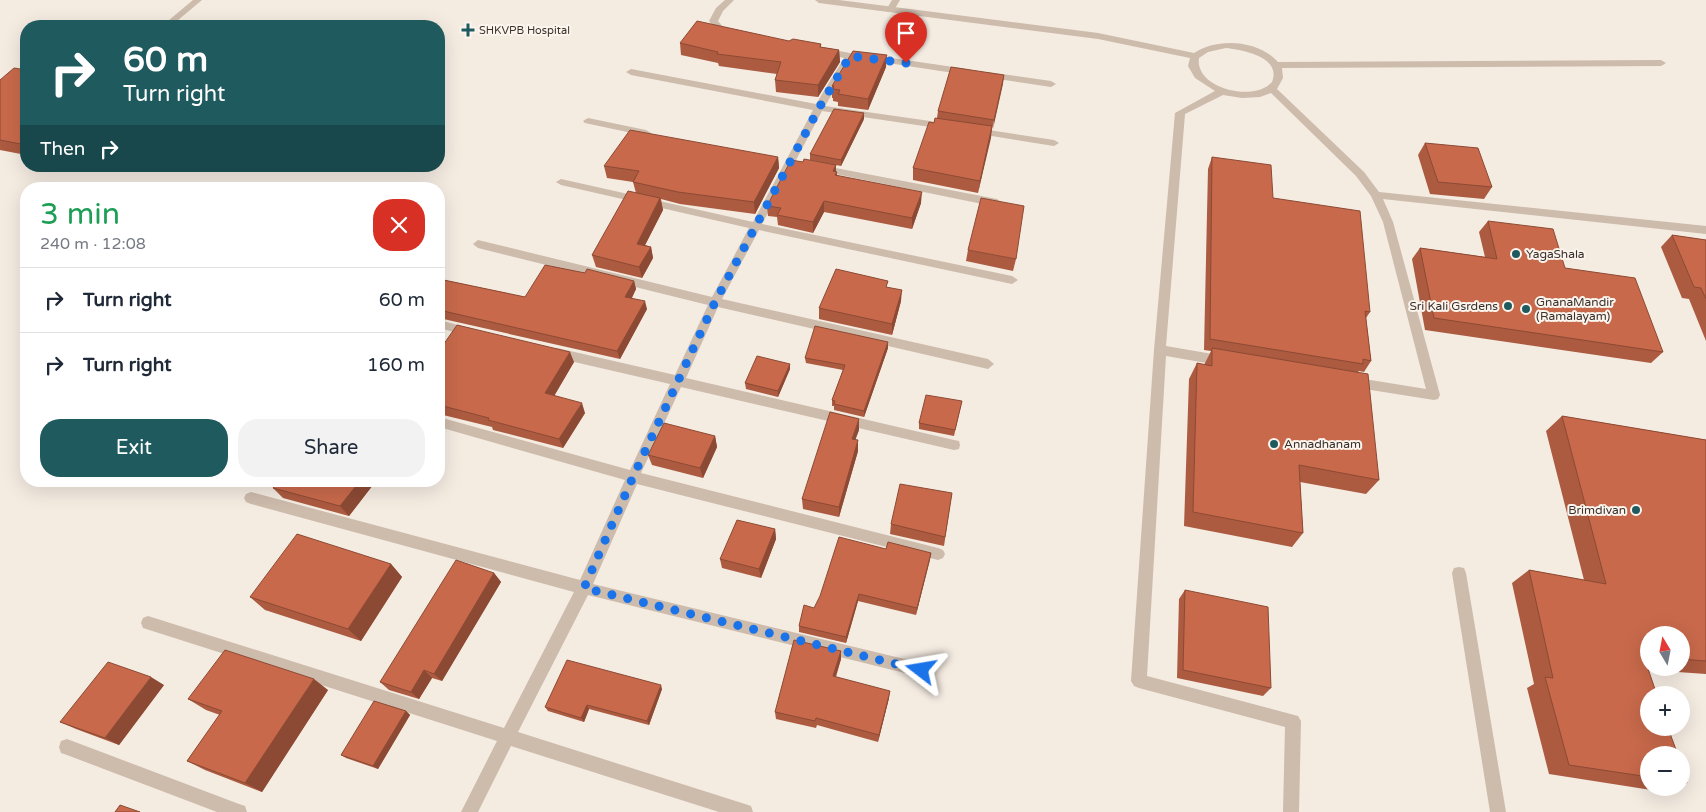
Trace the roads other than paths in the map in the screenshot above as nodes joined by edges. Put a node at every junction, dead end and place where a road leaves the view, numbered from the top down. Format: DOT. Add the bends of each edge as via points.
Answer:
graph roads {
  1 [pos="198,0"];
  2 [pos="730,0"];
  3 [pos="819,0"];
  4 [pos="896,0"];
  5 [pos="890,10"];
  6 [pos="173,20"];
  7 [pos="742,37"];
  8 [pos="813,50"];
  9 [pos="850,56"];
  10 [pos="1196,56"];
  11 [pos="1661,63"];
  12 [pos="1276,65"];
  13 [pos="631,72"];
  14 [pos="1051,84"];
  15 [pos="1273,90"];
  16 [pos="1221,92"];
  17 [pos="819,108"];
  18 [pos="588,121"];
  19 [pos="655,135"];
  20 [pos="1054,143"];
  21 [pos="794,163"];
  22 [pos="561,182"];
  23 [pos="1376,196"];
  24 [pos="1010,206"];
  25 [pos="756,226"];
  26 [pos="1706,230"];
  27 [pos="478,244"];
  28 [pos="1012,280"];
  29 [pos="715,302"];
  30 [pos="445,326"];
  31 [pos="477,334"];
  32 [pos="544,350"];
  33 [pos="1160,350"];
  34 [pos="1238,363"];
  35 [pos="988,364"];
  36 [pos="1336,379"];
  37 [pos="678,382"];
  38 [pos="445,424"];
  39 [pos="954,445"];
  40 [pos="633,477"];
  41 [pos="251,498"];
  42 [pos="938,554"];
  43 [pos="1459,574"];
  44 [pos="584,588"];
  45 [pos="148,623"];
  46 [pos="921,670"];
  47 [pos="509,737"];
  48 [pos="67,747"];
  49 [pos="239,812"];
  50 [pos="469,812"];
  51 [pos="744,812"];
  52 [pos="1291,812"];
  53 [pos="1498,812"];
  1 -- 6 [label="street"];
  2 -- 7 [label="street" via="719,10 714,21 721,30"];
  3 -- 5 [label="street"];
  4 -- 5 [label="street"];
  5 -- 10 [label="street" via="1098,36"];
  8 -- 9 [label="street"];
  9 -- 14 [label="street"];
  9 -- 17 [label="street"];
  10 -- 12 [label="street" via="1213,46 1241,47 1268,57"];
  10 -- 16 [label="street" via="1192,63 1194,71 1204,83"];
  11 -- 12 [label="street"];
  12 -- 15 [label="street" via="1279,83"];
  13 -- 17 [label="street"];
  15 -- 16 [label="street" via="1249,96"];
  15 -- 23 [label="street" via="1360,174"];
  16 -- 33 [label="street" via="1180,113"];
  17 -- 20 [label="street"];
  17 -- 21 [label="street"];
  18 -- 19 [label="street"];
  21 -- 24 [label="street"];
  21 -- 25 [label="street"];
  22 -- 25 [label="street"];
  23 -- 26 [label="street"];
  23 -- 36 [label="street" via="1388,222 1434,395"];
  25 -- 28 [label="street"];
  25 -- 29 [label="street"];
  27 -- 29 [label="street"];
  29 -- 35 [label="street"];
  29 -- 37 [label="street"];
  30 -- 31 [label="street"];
  32 -- 37 [label="street"];
  33 -- 34 [label="street"];
  33 -- 52 [label="street" via="1139,681 1293,720"];
  37 -- 39 [label="street"];
  37 -- 40 [label="street"];
  38 -- 40 [label="street"];
  40 -- 42 [label="street"];
  40 -- 44 [label="street"];
  41 -- 44 [label="street"];
  43 -- 53 [label="street"];
  44 -- 46 [label="street"];
  44 -- 47 [label="street"];
  45 -- 47 [label="street"];
  47 -- 50 [label="street"];
  47 -- 51 [label="street"];
  48 -- 49 [label="street"];
}
